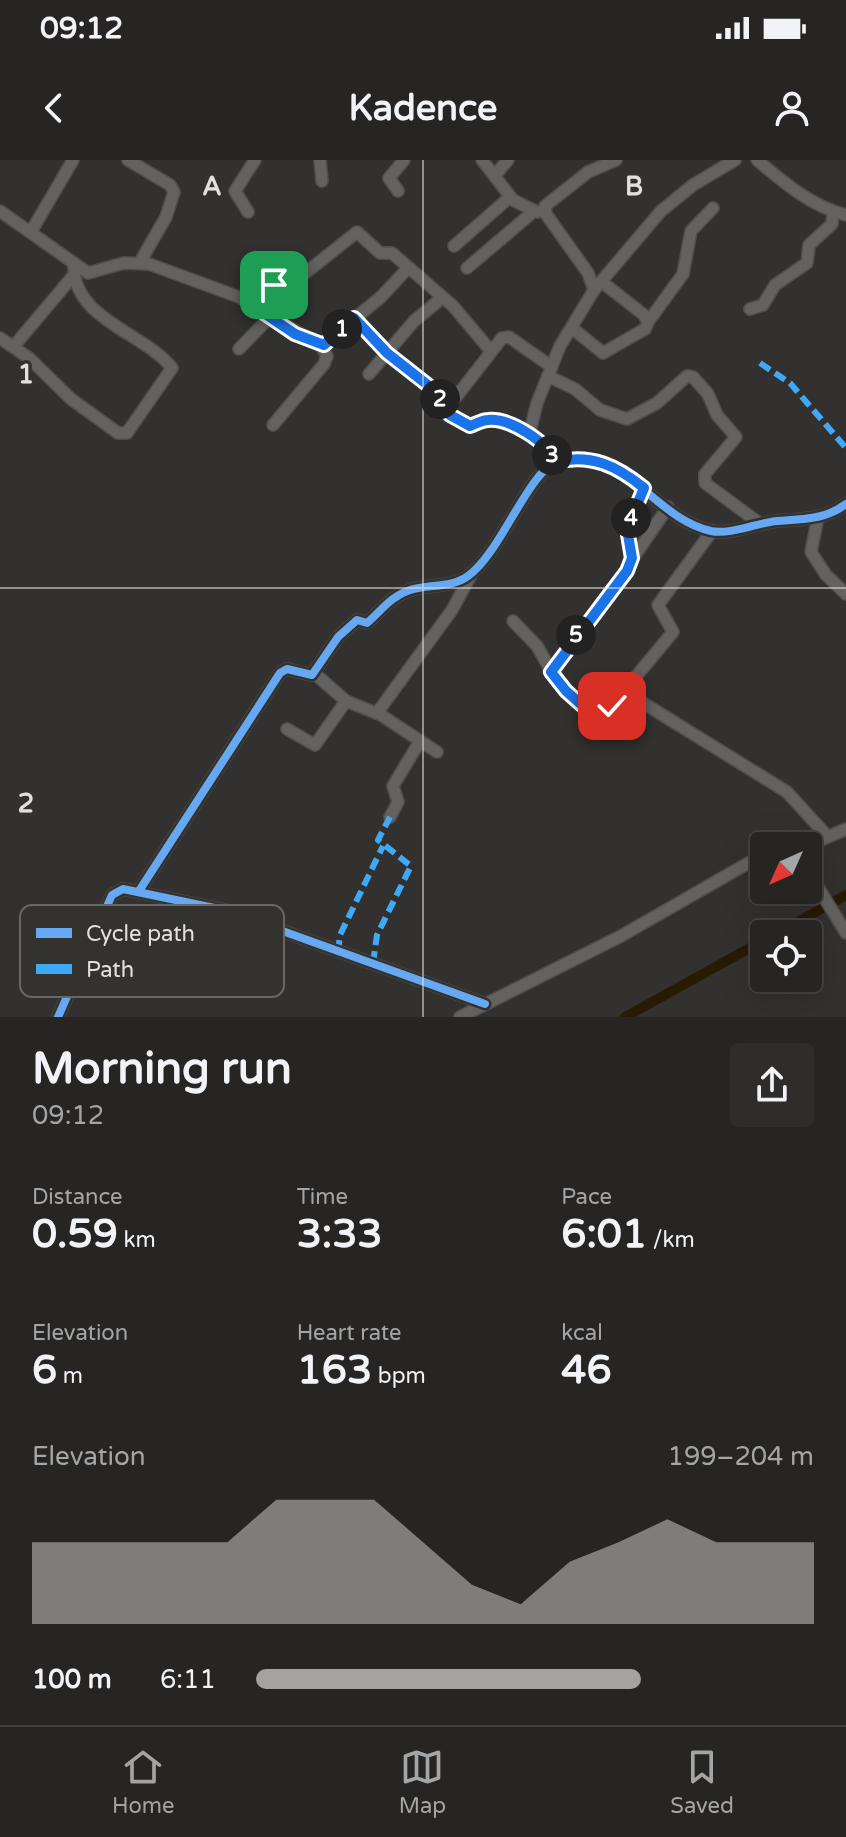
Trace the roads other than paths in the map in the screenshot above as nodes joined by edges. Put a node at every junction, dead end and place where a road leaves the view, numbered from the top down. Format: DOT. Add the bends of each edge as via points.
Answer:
graph roads {
  1 [pos="73,160"];
  2 [pos="128,160"];
  3 [pos="255,160"];
  4 [pos="320,160"];
  5 [pos="404,160"];
  6 [pos="482,160"];
  7 [pos="508,160"];
  8 [pos="616,160"];
  9 [pos="735,160"];
  10 [pos="757,160"];
  11 [pos="144,165"];
  12 [pos="495,175"];
  13 [pos="322,181"];
  14 [pos="398,191"];
  15 [pos="510,197"];
  16 [pos="713,208"];
  17 [pos="0,211"];
  18 [pos="248,212"];
  19 [pos="833,212"];
  20 [pos="540,213"];
  21 [pos="846,215"];
  22 [pos="32,230"];
  23 [pos="454,246"];
  24 [pos="140,262"];
  25 [pos="408,268"];
  26 [pos="467,268"];
  27 [pos="74,270"];
  28 [pos="598,286"];
  29 [pos="442,298"];
  30 [pos="252,305"];
  31 [pos="750,309"];
  32 [pos="269,318"];
  33 [pos="354,318"];
  34 [pos="648,322"];
  35 [pos="572,328"];
  36 [pos="0,338"];
  37 [pos="14,346"];
  38 [pos="321,346"];
  39 [pos="239,349"];
  40 [pos="490,350"];
  41 [pos="388,352"];
  42 [pos="550,371"];
  43 [pos="369,374"];
  44 [pos="446,410"];
  45 [pos="273,425"];
  46 [pos="529,435"];
  47 [pos="555,462"];
  48 [pos="644,488"];
  49 [pos="846,504"];
  50 [pos="668,507"];
  51 [pos="818,517"];
  52 [pos="759,523"];
  53 [pos="712,531"];
  54 [pos="631,561"];
  55 [pos="471,575"];
  56 [pos="846,594"];
  57 [pos="513,621"];
  58 [pos="551,672"];
  59 [pos="314,673"];
  60 [pos="626,695"];
  61 [pos="346,701"];
  62 [pos="377,713"];
  63 [pos="287,729"];
  64 [pos="420,741"];
  65 [pos="437,752"];
  66 [pos="390,817"];
  67 [pos="846,829"];
  68 [pos="828,837"];
  69 [pos="822,840"];
  70 [pos="750,862"];
  71 [pos="139,891"];
  72 [pos="822,892"];
  73 [pos="108,905"];
  74 [pos="197,905"];
  75 [pos="284,932"];
  76 [pos="846,933"];
  77 [pos="67,997"];
  78 [pos="485,1004"];
  79 [pos="58,1017"];
  80 [pos="460,1017"];
  1 -- 22 [label="street"];
  2 -- 11 [label="street"];
  3 -- 18 [label="street" via="235,191"];
  4 -- 13 [label="street"];
  5 -- 14 [label="street" via="389,178"];
  6 -- 12 [label="street"];
  7 -- 12 [label="street"];
  8 -- 20 [label="street" via="588,172"];
  9 -- 28 [label="street" via="661,211"];
  10 -- 19 [label="street" via="782,183"];
  11 -- 24 [label="street" via="174,192"];
  12 -- 15 [label="street"];
  15 -- 20 [label="street"];
  15 -- 23 [label="street"];
  16 -- 34 [label="street" via="691,231 683,274"];
  17 -- 22 [label="street"];
  19 -- 21 [label="street"];
  19 -- 31 [label="street" via="830,227 809,245 807,263 775,285 763,305"];
  20 -- 26 [label="street"];
  20 -- 28 [label="street"];
  22 -- 27 [label="street"];
  24 -- 27 [label="street" via="93,273"];
  24 -- 30 [label="street"];
  25 -- 29 [label="street"];
  25 -- 30 [label="street" via="355,232 294,282 278,282"];
  25 -- 33 [label="street"];
  27 -- 37 [label="street"];
  27 -- 37 [label="street" via="80,291 102,315 172,368 127,433 118,433 71,399"];
  28 -- 34 [label="street"];
  28 -- 35 [label="street"];
  29 -- 40 [label="street"];
  29 -- 41 [label="street"];
  30 -- 32 [label="street"];
  32 -- 38 [label="street"];
  32 -- 39 [label="street"];
  33 -- 38 [label="street"];
  33 -- 41 [label="street"];
  34 -- 35 [label="street" via="641,332 603,353"];
  35 -- 42 [label="street"];
  36 -- 37 [label="street"];
  38 -- 45 [label="street" via="327,356 324,364"];
  40 -- 42 [label="street" via="509,337"];
  40 -- 44 [label="street"];
  41 -- 43 [label="street"];
  41 -- 44 [label="street" via="429,386"];
  42 -- 46 [label="street"];
  42 -- 52 [label="street" via="600,410 627,419 651,407 687,376 693,377 736,437 705,474 705,483"];
  44 -- 46 [label="street" via="465,425 493,420"];
  46 -- 47 [label="street" via="550,450"];
  47 -- 48 [label="street" via="600,461"];
  47 -- 55 [label="street" via="537,477 499,544"];
  48 -- 50 [label="street"];
  48 -- 54 [label="street" via="627,529"];
  49 -- 51 [label="street"];
  50 -- 53 [label="street"];
  50 -- 54 [label="street"];
  51 -- 52 [label="street"];
  51 -- 56 [label="street" via="811,552"];
  52 -- 53 [label="street"];
  53 -- 60 [label="street" via="658,605 673,632"];
  54 -- 58 [label="street"];
  55 -- 59 [label="street" via="457,583 408,591 367,623 357,620 338,637"];
  55 -- 62 [label="street" via="452,610"];
  57 -- 58 [label="street" via="532,639"];
  58 -- 60 [label="street" via="594,716"];
  59 -- 61 [label="street"];
  59 -- 71 [label="street" via="304,676 287,669 275,679"];
  60 -- 68 [label="street" via="787,792"];
  61 -- 62 [label="street"];
  61 -- 63 [label="street" via="315,745"];
  62 -- 64 [label="street"];
  64 -- 65 [label="street"];
  64 -- 66 [label="street" via="393,786 398,802"];
  67 -- 68 [label="street"];
  68 -- 69 [label="street"];
  70 -- 78 [label="street" via="621,936"];
  71 -- 73 [label="street" via="118,889"];
  71 -- 74 [label="street"];
  72 -- 76 [label="street"];
  75 -- 78 [label="street"];
  77 -- 79 [label="street"];
  78 -- 80 [label="street"];
}
